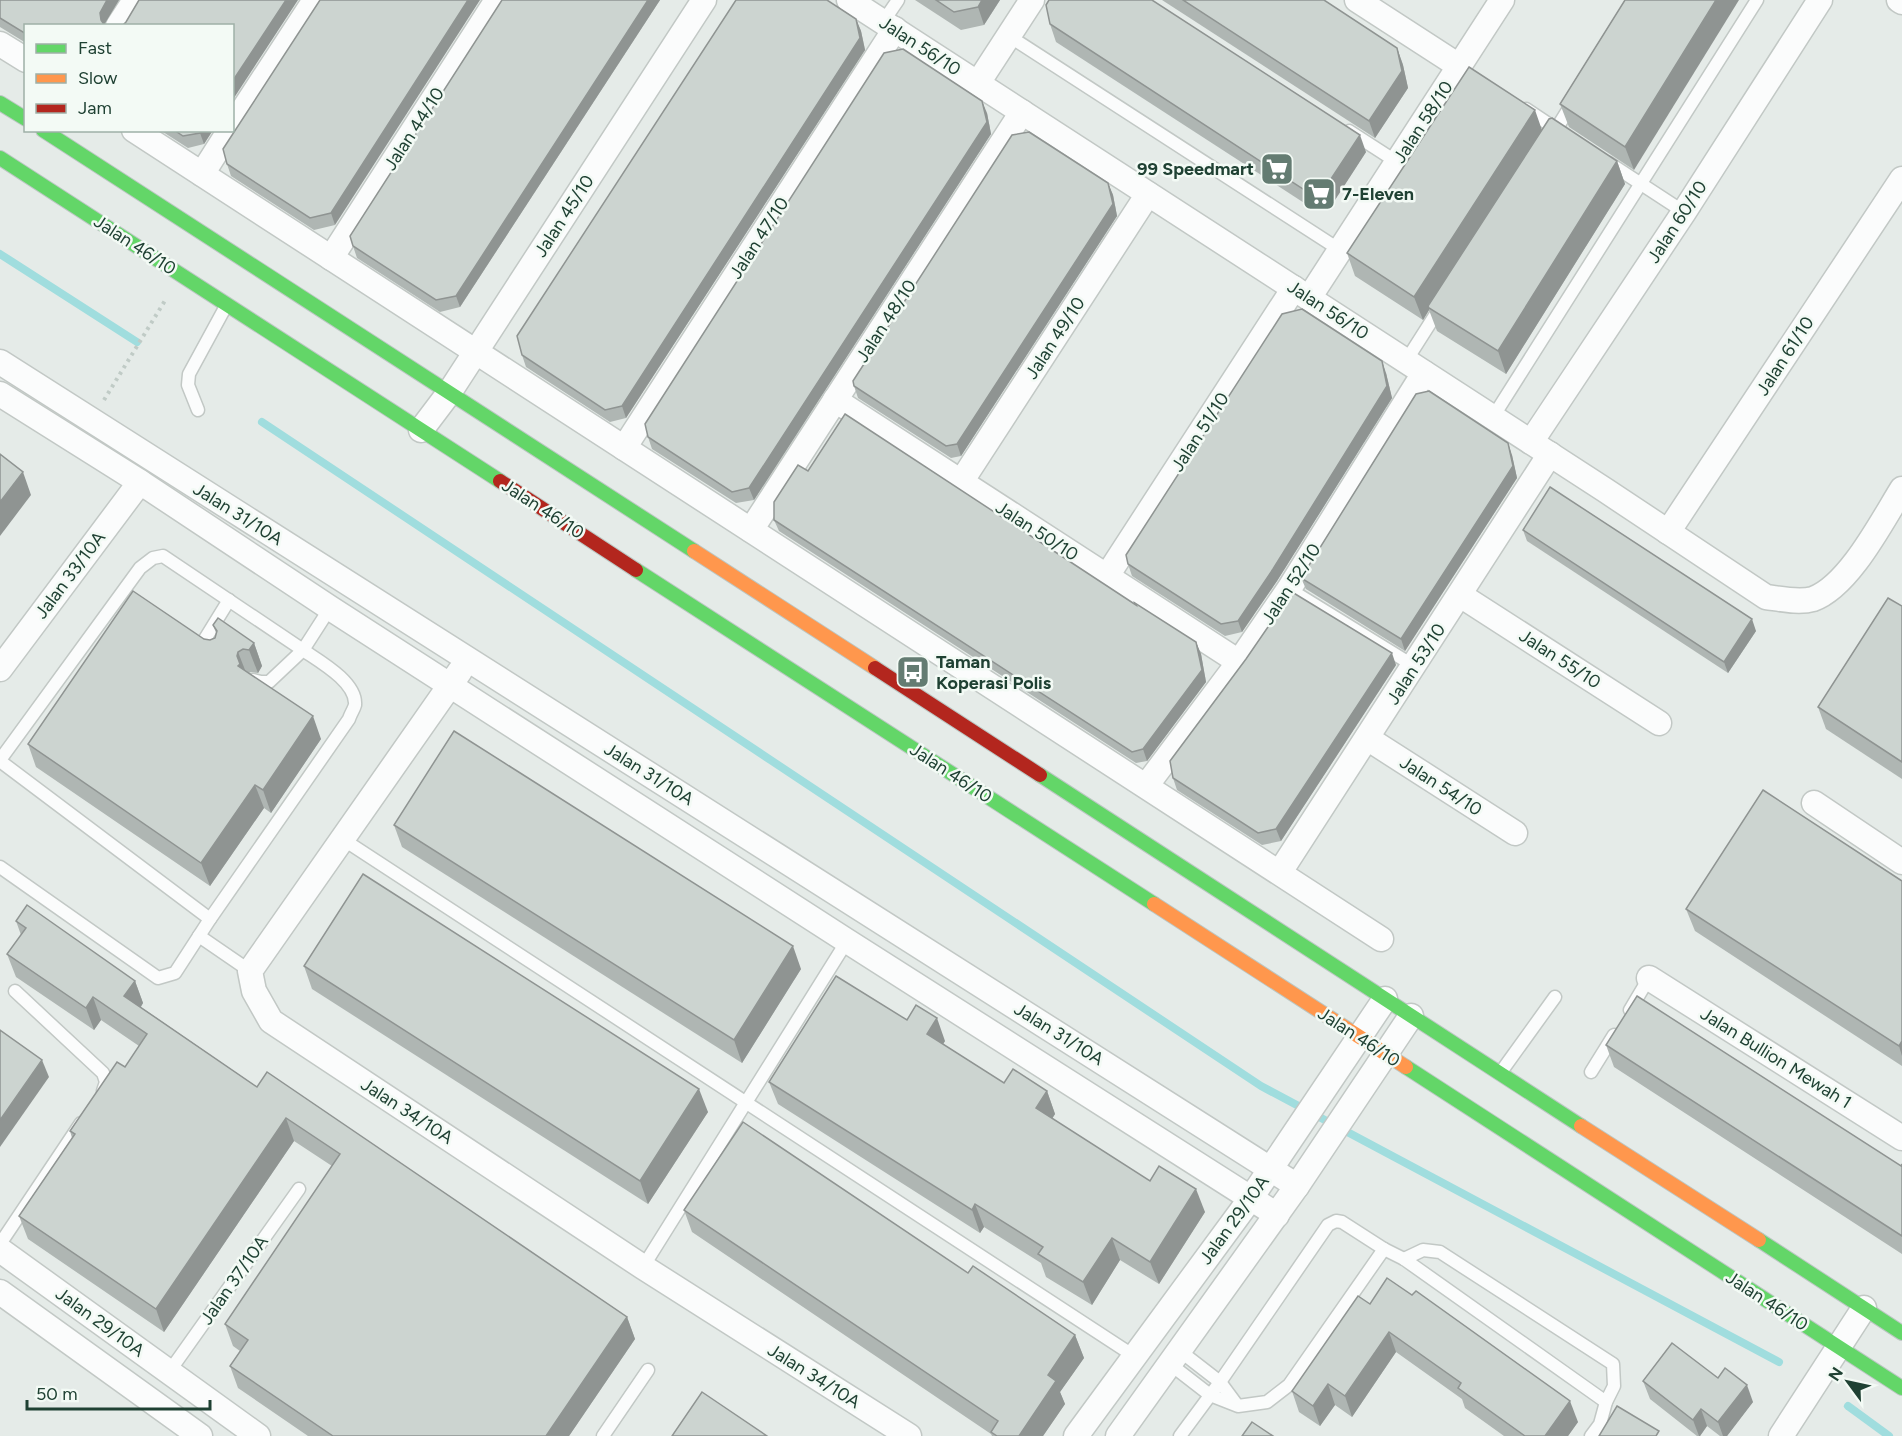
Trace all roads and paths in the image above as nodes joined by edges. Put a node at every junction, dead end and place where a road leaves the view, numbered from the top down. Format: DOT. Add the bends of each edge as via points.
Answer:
graph roads {
  1 [pos="135,0"];
  2 [pos="315,0"];
  3 [pos="497,0"];
  4 [pos="704,0"];
  5 [pos="849,0"];
  6 [pos="898,0"];
  7 [pos="1032,0"];
  8 [pos="1357,0"];
  9 [pos="1502,0"];
  10 [pos="1757,0"];
  11 [pos="1820,0"];
  12 [pos="119,24"];
  13 [pos="889,26"];
  14 [pos="1009,36"];
  15 [pos="0,44"];
  16 [pos="24,59"];
  17 [pos="1464,70"];
  18 [pos="978,83"];
  19 [pos="1580,89"];
  20 [pos="0,103"];
  21 [pos="1517,104"];
  22 [pos="1022,112"];
  23 [pos="24,118"];
  24 [pos="1337,123"];
  25 [pos="234,124"];
  26 [pos="46,132"];
  27 [pos="137,132"];
  28 [pos="229,132"];
  29 [pos="1561,132"];
  30 [pos="1543,148"];
  31 [pos="0,158"];
  32 [pos="1603,159"];
  33 [pos="1397,162"];
  34 [pos="202,174"];
  35 [pos="1902,179"];
  36 [pos="1640,184"];
  37 [pos="1148,194"];
  38 [pos="1684,212"];
  39 [pos="1340,250"];
  40 [pos="331,258"];
  41 [pos="181,275"];
  42 [pos="1301,293"];
  43 [pos="1450,293"];
  44 [pos="227,305"];
  45 [pos="476,352"];
  46 [pos="0,362"];
  47 [pos="1415,367"];
  48 [pos="449,393"];
  49 [pos="0,394"];
  50 [pos="835,400"];
  51 [pos="198,410"];
  52 [pos="1493,417"];
  53 [pos="91,421"];
  54 [pos="422,430"];
  55 [pos="624,448"];
  56 [pos="1541,448"];
  57 [pos="140,482"];
  58 [pos="961,482"];
  59 [pos="1902,489"];
  60 [pos="751,530"];
  61 [pos="1668,532"];
  62 [pos="1107,576"];
  63 [pos="1289,589"];
  64 [pos="1460,596"];
  65 [pos="229,600"];
  66 [pos="330,608"];
  67 [pos="303,650"];
  68 [pos="217,655"];
  69 [pos="468,660"];
  70 [pos="1239,662"];
  71 [pos="1414,666"];
  72 [pos="0,669"];
  73 [pos="253,680"];
  74 [pos="451,684"];
  75 [pos="1659,723"];
  76 [pos="1367,738"];
  77 [pos="0,760"];
  78 [pos="1146,786"];
  79 [pos="1814,803"];
  80 [pos="1515,833"];
  81 [pos="341,838"];
  82 [pos="1902,862"];
  83 [pos="0,867"];
  84 [pos="1280,873"];
  85 [pos="210,919"];
  86 [pos="199,936"];
  87 [pos="1381,939"];
  88 [pos="848,942"];
  89 [pos="250,971"];
  90 [pos="1649,978"];
  91 [pos="15,991"];
  92 [pos="1555,997"];
  93 [pos="1385,999"];
  94 [pos="1411,1016"];
  95 [pos="1360,1037"];
  96 [pos="1386,1054"];
  97 [pos="1591,1072"];
  98 [pos="1500,1073"];
  99 [pos="745,1102"];
  100 [pos="1902,1138"];
  101 [pos="1271,1169"];
  102 [pos="1298,1186"];
  103 [pos="299,1188"];
  104 [pos="1251,1198"];
  105 [pos="1277,1215"];
  106 [pos="0,1244"];
  107 [pos="1384,1249"];
  108 [pos="0,1251"];
  109 [pos="1404,1259"];
  110 [pos="643,1267"];
  111 [pos="0,1292"];
  112 [pos="1864,1308"];
  113 [pos="1902,1333"];
  114 [pos="1839,1347"];
  115 [pos="1134,1356"];
  116 [pos="1175,1357"];
  117 [pos="648,1370"];
  118 [pos="169,1372"];
  119 [pos="1220,1382"];
  120 [pos="1902,1388"];
  121 [pos="1210,1395"];
  122 [pos="1606,1402"];
  123 [pos="1238,1406"];
  124 [pos="200,1436"];
  125 [pos="258,1436"];
  126 [pos="603,1436"];
  127 [pos="909,1436"];
  128 [pos="1076,1436"];
  129 [pos="1118,1436"];
  130 [pos="1180,1436"];
  131 [pos="1591,1436"];
  132 [pos="1781,1436"];
  1 -- 12 [label="street"];
  2 -- 25 [label="street"];
  3 -- 40 [label="street, Jalan 44/10"];
  4 -- 45 [label="street, Jalan 45/10"];
  5 -- 13 [label="street, Jalan 56/10"];
  6 -- 13 [label="lane"];
  7 -- 14 [label="street"];
  8 -- 17 [label="street, Jalan 58/10"];
  9 -- 17 [label="street, Jalan 58/10"];
  10 -- 36 [label="lane"];
  11 -- 38 [label="street, Jalan 60/10"];
  13 -- 18 [label="street, Jalan 56/10"];
  13 -- 55 [label="street, Jalan 47/10"];
  14 -- 18 [label="street"];
  14 -- 39 [label="lane"];
  15 -- 16 [label="street"];
  17 -- 33 [label="street, Jalan 58/10"];
  18 -- 22 [label="street, Jalan 56/10"];
  19 -- 29 [label="lane"];
  20 -- 23 [label="main road"];
  21 -- 29 [label="lane"];
  22 -- 37 [label="street, Jalan 56/10"];
  22 -- 50 [label="street, Jalan 48/10"];
  24 -- 33 [label="lane"];
  26 -- 48 [label="main road"];
  27 -- 34 [label="street"];
  28 -- 34 [label="street"];
  29 -- 30 [label="lane"];
  31 -- 41 [label="main road, Jalan 46/10"];
  32 -- 36 [label="lane"];
  33 -- 39 [label="street, Jalan 58/10"];
  34 -- 40 [label="street"];
  35 -- 61 [label="street, Jalan 61/10"];
  36 -- 38 [label="lane"];
  36 -- 52 [label="lane"];
  37 -- 42 [label="street, Jalan 56/10"];
  37 -- 58 [label="street, Jalan 49/10"];
  38 -- 56 [label="street, Jalan 60/10"];
  39 -- 42 [label="street, Jalan 58/10"];
  40 -- 45 [label="street"];
  41 -- 44 [label="main road, Jalan 46/10"];
  41 -- 53 [label="path"];
  42 -- 47 [label="street, Jalan 56/10"];
  42 -- 62 [label="street, Jalan 51/10"];
  43 -- 47 [label="lane"];
  44 -- 51 [label="lane" via="189,374 188,384"];
  44 -- 54 [label="main road, Jalan 46/10"];
  45 -- 48 [label="street, Jalan 45/10"];
  45 -- 55 [label="street"];
  46 -- 53 [label="street, Jalan 31/10A"];
  47 -- 52 [label="street, Jalan 56/10"];
  47 -- 63 [label="street, Jalan 52/10"];
  48 -- 54 [label="street, Jalan 45/10"];
  48 -- 93 [label="main road"];
  49 -- 57 [label="street, Jalan 31/10A"];
  50 -- 58 [label="street, Jalan 50/10"];
  50 -- 60 [label="street, Jalan 48/10"];
  52 -- 56 [label="street, Jalan 56/10"];
  53 -- 69 [label="street, Jalan 31/10A"];
  54 -- 95 [label="main road, Jalan 46/10"];
  55 -- 60 [label="street"];
  56 -- 61 [label="street, Jalan 56/10"];
  56 -- 64 [label="street, Jalan 53/10"];
  57 -- 66 [label="street, Jalan 31/10A"];
  57 -- 72 [label="street, Jalan 33/10A"];
  58 -- 62 [label="street, Jalan 50/10"];
  59 -- 61 [label="street, Jalan 56/10" via="1856,561 1834,587 1812,599 1767,597"];
  60 -- 78 [label="street"];
  62 -- 70 [label="street, Jalan 50/10"];
  63 -- 70 [label="street, Jalan 52/10"];
  63 -- 71 [label="lane"];
  64 -- 71 [label="street, Jalan 53/10"];
  64 -- 75 [label="street, Jalan 55/10"];
  65 -- 67 [label="lane"];
  65 -- 68 [label="lane" via="205,639"];
  65 -- 77 [label="lane" via="163,556 153,558 140,568"];
  66 -- 67 [label="lane"];
  66 -- 74 [label="street, Jalan 31/10A"];
  67 -- 73 [label="lane" via="269,682"];
  67 -- 85 [label="lane" via="339,676 351,689 355,705"];
  69 -- 74 [label="street"];
  69 -- 101 [label="street, Jalan 31/10A"];
  70 -- 78 [label="street, Jalan 52/10"];
  71 -- 76 [label="street, Jalan 53/10"];
  74 -- 81 [label="street"];
  74 -- 88 [label="street, Jalan 31/10A"];
  76 -- 80 [label="street, Jalan 54/10"];
  76 -- 84 [label="street, Jalan 53/10"];
  77 -- 85 [label="lane"];
  78 -- 84 [label="street"];
  79 -- 82 [label="street"];
  81 -- 89 [label="street"];
  81 -- 99 [label="lane"];
  83 -- 86 [label="lane" via="158,978 175,974"];
  84 -- 87 [label="street"];
  85 -- 86 [label="lane"];
  86 -- 89 [label="lane"];
  88 -- 99 [label="lane"];
  88 -- 104 [label="street, Jalan 31/10A"];
  89 -- 110 [label="street, Jalan 34/10A" via="254,991 271,1021"];
  90 -- 97 [label="lane"];
  90 -- 100 [label="street, Jalan Bullion Mewah 1"];
  91 -- 106 [label="lane" via="103,1073 106,1082"];
  92 -- 98 [label="lane"];
  93 -- 94 [label="main road"];
  93 -- 95 [label="street, Jalan 29/10A"];
  94 -- 96 [label="street, Jalan 29/10A"];
  94 -- 98 [label="main road"];
  95 -- 96 [label="main road, Jalan 46/10"];
  95 -- 101 [label="street, Jalan 29/10A"];
  96 -- 102 [label="street, Jalan 29/10A"];
  96 -- 114 [label="main road, Jalan 46/10"];
  98 -- 112 [label="main road"];
  99 -- 110 [label="lane"];
  99 -- 115 [label="lane"];
  101 -- 102 [label="street, Jalan 31/10A"];
  101 -- 104 [label="street, Jalan 29/10A"];
  102 -- 105 [label="street, Jalan 29/10A"];
  103 -- 118 [label="lane, Jalan 37/10A"];
  104 -- 105 [label="street, Jalan 31/10A"];
  104 -- 115 [label="street, Jalan 29/10A"];
  105 -- 116 [label="street, Jalan 29/10A"];
  107 -- 109 [label="lane"];
  107 -- 119 [label="lane" via="1342,1221 1328,1225"];
  107 -- 123 [label="lane" via="1289,1385 1267,1402"];
  108 -- 118 [label="street, Jalan 29/10A"];
  109 -- 122 [label="lane"];
  109 -- 122 [label="lane" via="1423,1250 1440,1252 1613,1364 1614,1386"];
  110 -- 127 [label="street, Jalan 34/10A"];
  111 -- 124 [label="street, Jalan 29/10A"];
  112 -- 113 [label="main road"];
  112 -- 114 [label="street"];
  114 -- 120 [label="main road, Jalan 46/10"];
  114 -- 132 [label="street"];
  115 -- 128 [label="street, Jalan 29/10A"];
  116 -- 119 [label="lane"];
  116 -- 121 [label="lane"];
  116 -- 129 [label="street, Jalan 29/10A"];
  117 -- 126 [label="lane"];
  118 -- 125 [label="street, Jalan 29/10A"];
  119 -- 121 [label="lane"];
  119 -- 123 [label="lane"];
  121 -- 123 [label="lane"];
  121 -- 130 [label="lane"];
  122 -- 131 [label="lane" via="1600,1424"];
}
